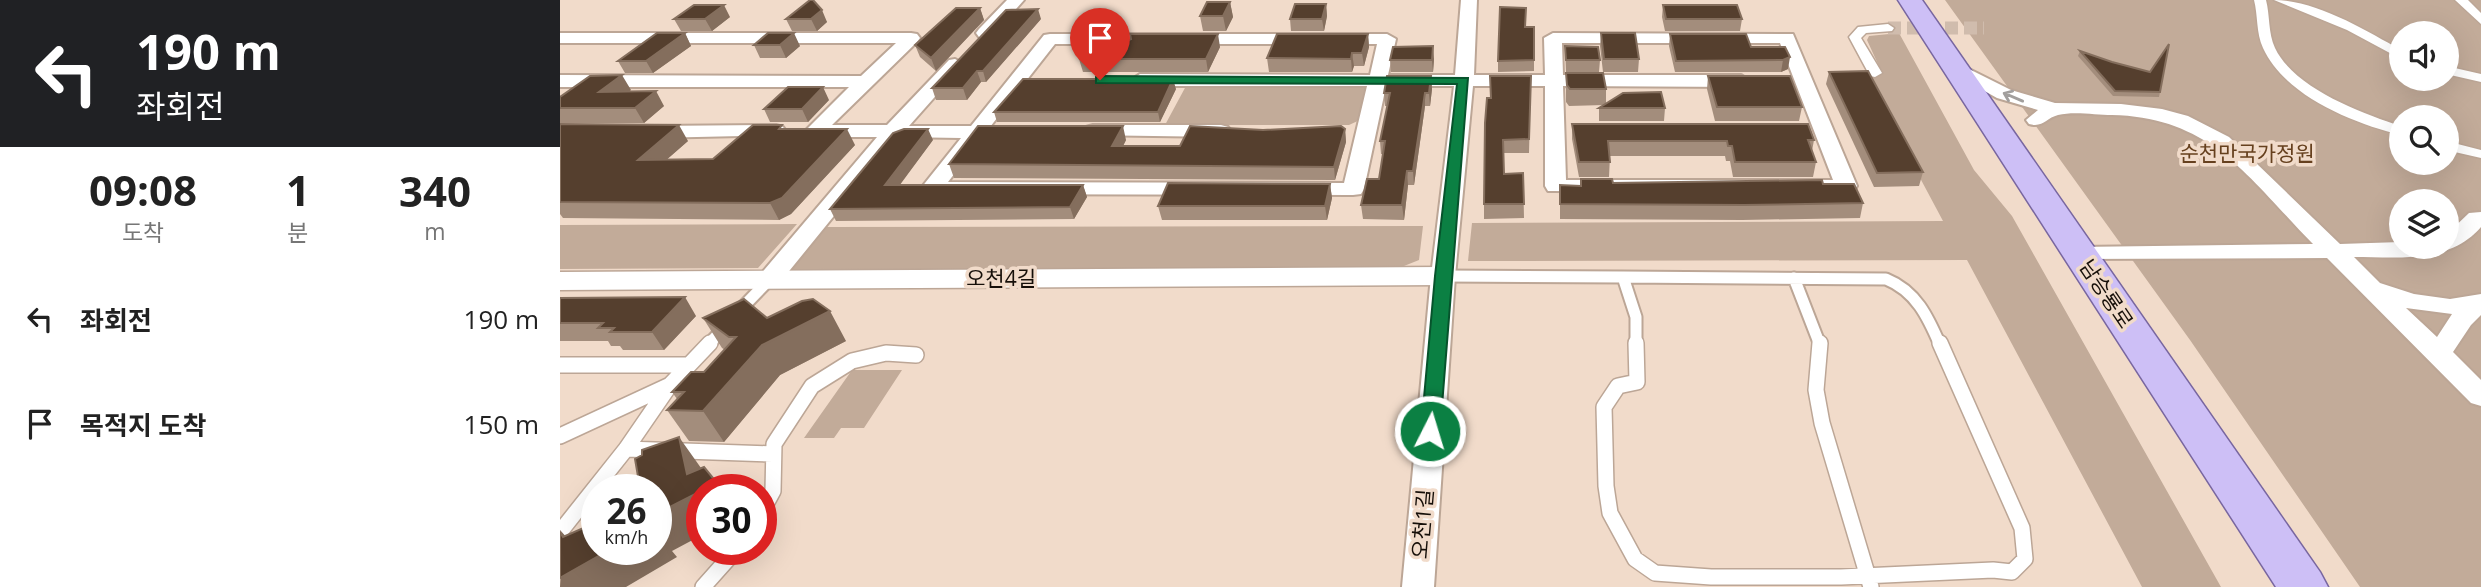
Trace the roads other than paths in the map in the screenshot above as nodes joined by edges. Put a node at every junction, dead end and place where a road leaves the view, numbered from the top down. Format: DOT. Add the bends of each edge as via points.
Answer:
graph roads {
  1 [pos="1016,0"];
  2 [pos="1469,0"];
  3 [pos="1910,0"];
  4 [pos="2260,0"];
  5 [pos="2280,0"];
  6 [pos="2461,0"];
  7 [pos="2481,20"];
  8 [pos="1888,28"];
  9 [pos="560,38"];
  10 [pos="659,38"];
  11 [pos="2389,48"];
  12 [pos="1955,67"];
  13 [pos="1875,73"];
  14 [pos="2459,73"];
  15 [pos="2481,78"];
  16 [pos="1017,80"];
  17 [pos="1045,80"];
  18 [pos="1128,80"];
  19 [pos="1378,80"];
  20 [pos="560,81"];
  21 [pos="597,81"];
  22 [pos="1464,81"];
  23 [pos="1554,81"];
  24 [pos="1762,81"];
  25 [pos="866,82"];
  26 [pos="569,101"];
  27 [pos="2054,109"];
  28 [pos="2036,120"];
  29 [pos="2389,127"];
  30 [pos="1797,130"];
  31 [pos="1824,130"];
  32 [pos="815,131"];
  33 [pos="893,131"];
  34 [pos="1074,131"];
  35 [pos="1241,131"];
  36 [pos="636,132"];
  37 [pos="976,132"];
  38 [pos="1004,132"];
  39 [pos="2459,148"];
  40 [pos="2481,154"];
  41 [pos="2479,213"];
  42 [pos="2459,237"];
  43 [pos="2389,249"];
  44 [pos="2333,251"];
  45 [pos="2078,254"];
  46 [pos="1443,276"];
  47 [pos="1623,277"];
  48 [pos="1794,278"];
  49 [pos="560,281"];
  50 [pos="768,281"];
  51 [pos="2366,282"];
  52 [pos="2478,303"];
  53 [pos="2440,353"];
  54 [pos="916,355"];
  55 [pos="560,365"];
  56 [pos="689,365"];
  57 [pos="670,385"];
  58 [pos="2481,396"];
  59 [pos="560,436"];
  60 [pos="626,449"];
  61 [pos="774,454"];
  62 [pos="773,474"];
  63 [pos="560,532"];
  64 [pos="722,565"];
  65 [pos="1869,581"];
  66 [pos="1687,582"];
  67 [pos="702,587"];
  68 [pos="1418,587"];
  69 [pos="2303,587"];
  1 -- 33 [label="street"];
  2 -- 22 [label="street, 오천1길"];
  3 -- 12 [label="main road, 남승룡로"];
  4 -- 29 [label="street" via="2268,46 2284,70 2321,96"];
  5 -- 11 [label="street" via="2351,27"];
  6 -- 7 [label="street"];
  8 -- 13 [label="street" via="1862,30 1855,37"];
  9 -- 10 [label="street"];
  10 -- 21 [label="street"];
  10 -- 25 [label="street" via="911,38"];
  27 -- 12 [label="street, one-way" via="2004,94"];
  12 -- 45 [label="main road, 남승룡로"];
  14 -- 15 [label="street"];
  16 -- 17 [label="street"];
  16 -- 19 [label="street" via="1050,39 1387,39"];
  16 -- 37 [label="street"];
  18 -- 19 [label="street"];
  19 -- 22 [label="street"];
  19 -- 37 [label="street" via="1359,131 1353,189 932,188"];
  20 -- 21 [label="street"];
  21 -- 25 [label="street"];
  21 -- 26 [label="street"];
  22 -- 23 [label="street"];
  22 -- 46 [label="street, 오천1길"];
  23 -- 24 [label="street"];
  23 -- 31 [label="street" via="1553,38 1787,38 1797,81"];
  23 -- 31 [label="street" via="1562,130 1556,186 1846,186"];
  25 -- 32 [label="street"];
  27 -- 28 [label="street"];
  27 -- 44 [label="street" via="2133,110 2173,115 2198,124 2222,141"];
  30 -- 31 [label="street"];
  32 -- 33 [label="street"];
  32 -- 36 [label="street"];
  33 -- 37 [label="street"];
  33 -- 50 [label="street"];
  34 -- 35 [label="street"];
  37 -- 38 [label="street"];
  39 -- 40 [label="street"];
  41 -- 42 [label="street"];
  43 -- 44 [label="street"];
  44 -- 45 [label="street"];
  44 -- 51 [label="street"];
  45 -- 69 [label="main road, 남승룡로"];
  46 -- 47 [label="lane"];
  46 -- 50 [label="street, 오천4길"];
  46 -- 68 [label="street, 오천1길"];
  47 -- 48 [label="lane"];
  47 -- 66 [label="lane" via="1636,317 1637,382 1618,386 1604,407 1611,513 1635,559 1655,573"];
  48 -- 65 [label="lane" via="1820,341 1816,390 1822,423"];
  48 -- 65 [label="lane" via="1886,279 1918,301 2026,544 2025,560 2012,572"];
  49 -- 50 [label="street, 오천4길"];
  50 -- 56 [label="lane"];
  51 -- 52 [label="street" via="2417,305 2448,308"];
  51 -- 53 [label="street"];
  52 -- 53 [label="street"];
  53 -- 58 [label="street"];
  54 -- 61 [label="lane" via="886,353 852,361 812,386 774,444"];
  55 -- 56 [label="lane"];
  56 -- 57 [label="lane"];
  57 -- 59 [label="lane"];
  57 -- 60 [label="lane"];
  60 -- 61 [label="lane"];
  60 -- 63 [label="lane"];
  61 -- 62 [label="lane"];
  64 -- 67 [label="lane"];
  65 -- 66 [label="lane"];
}
